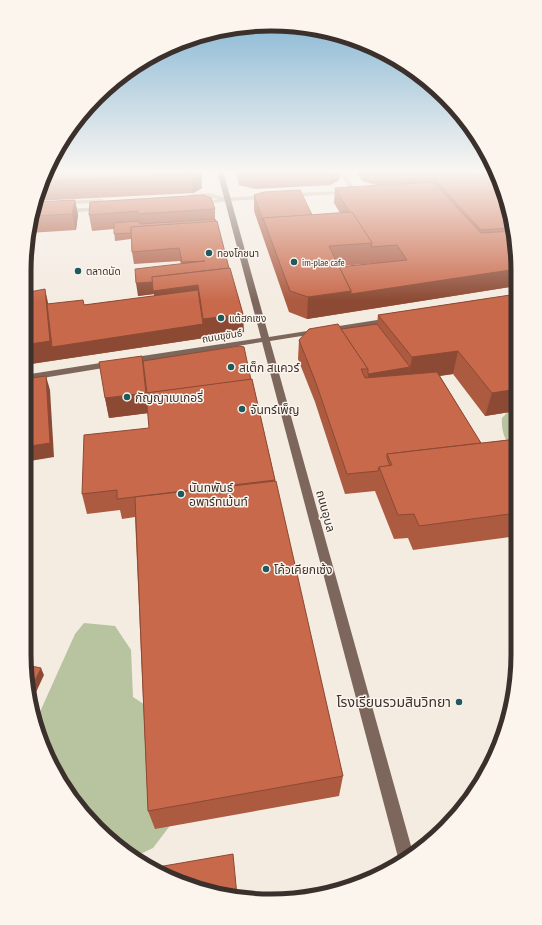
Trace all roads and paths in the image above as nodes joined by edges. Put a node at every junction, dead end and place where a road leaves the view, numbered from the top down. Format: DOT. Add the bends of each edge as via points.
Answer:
graph roads {
  1 [pos="232,214"];
  2 [pos="399,318"];
  3 [pos="265,340"];
  4 [pos="31,377"];
  5 [pos="405,853"];
  1 -- 3 [label="main road, ถนนอุบล"];
  2 -- 3 [label="main road, ถนนขุขันธ์"];
  3 -- 4 [label="main road, ถนนขุขันธ์"];
  3 -- 5 [label="main road, ถนนอุบล"];
}
